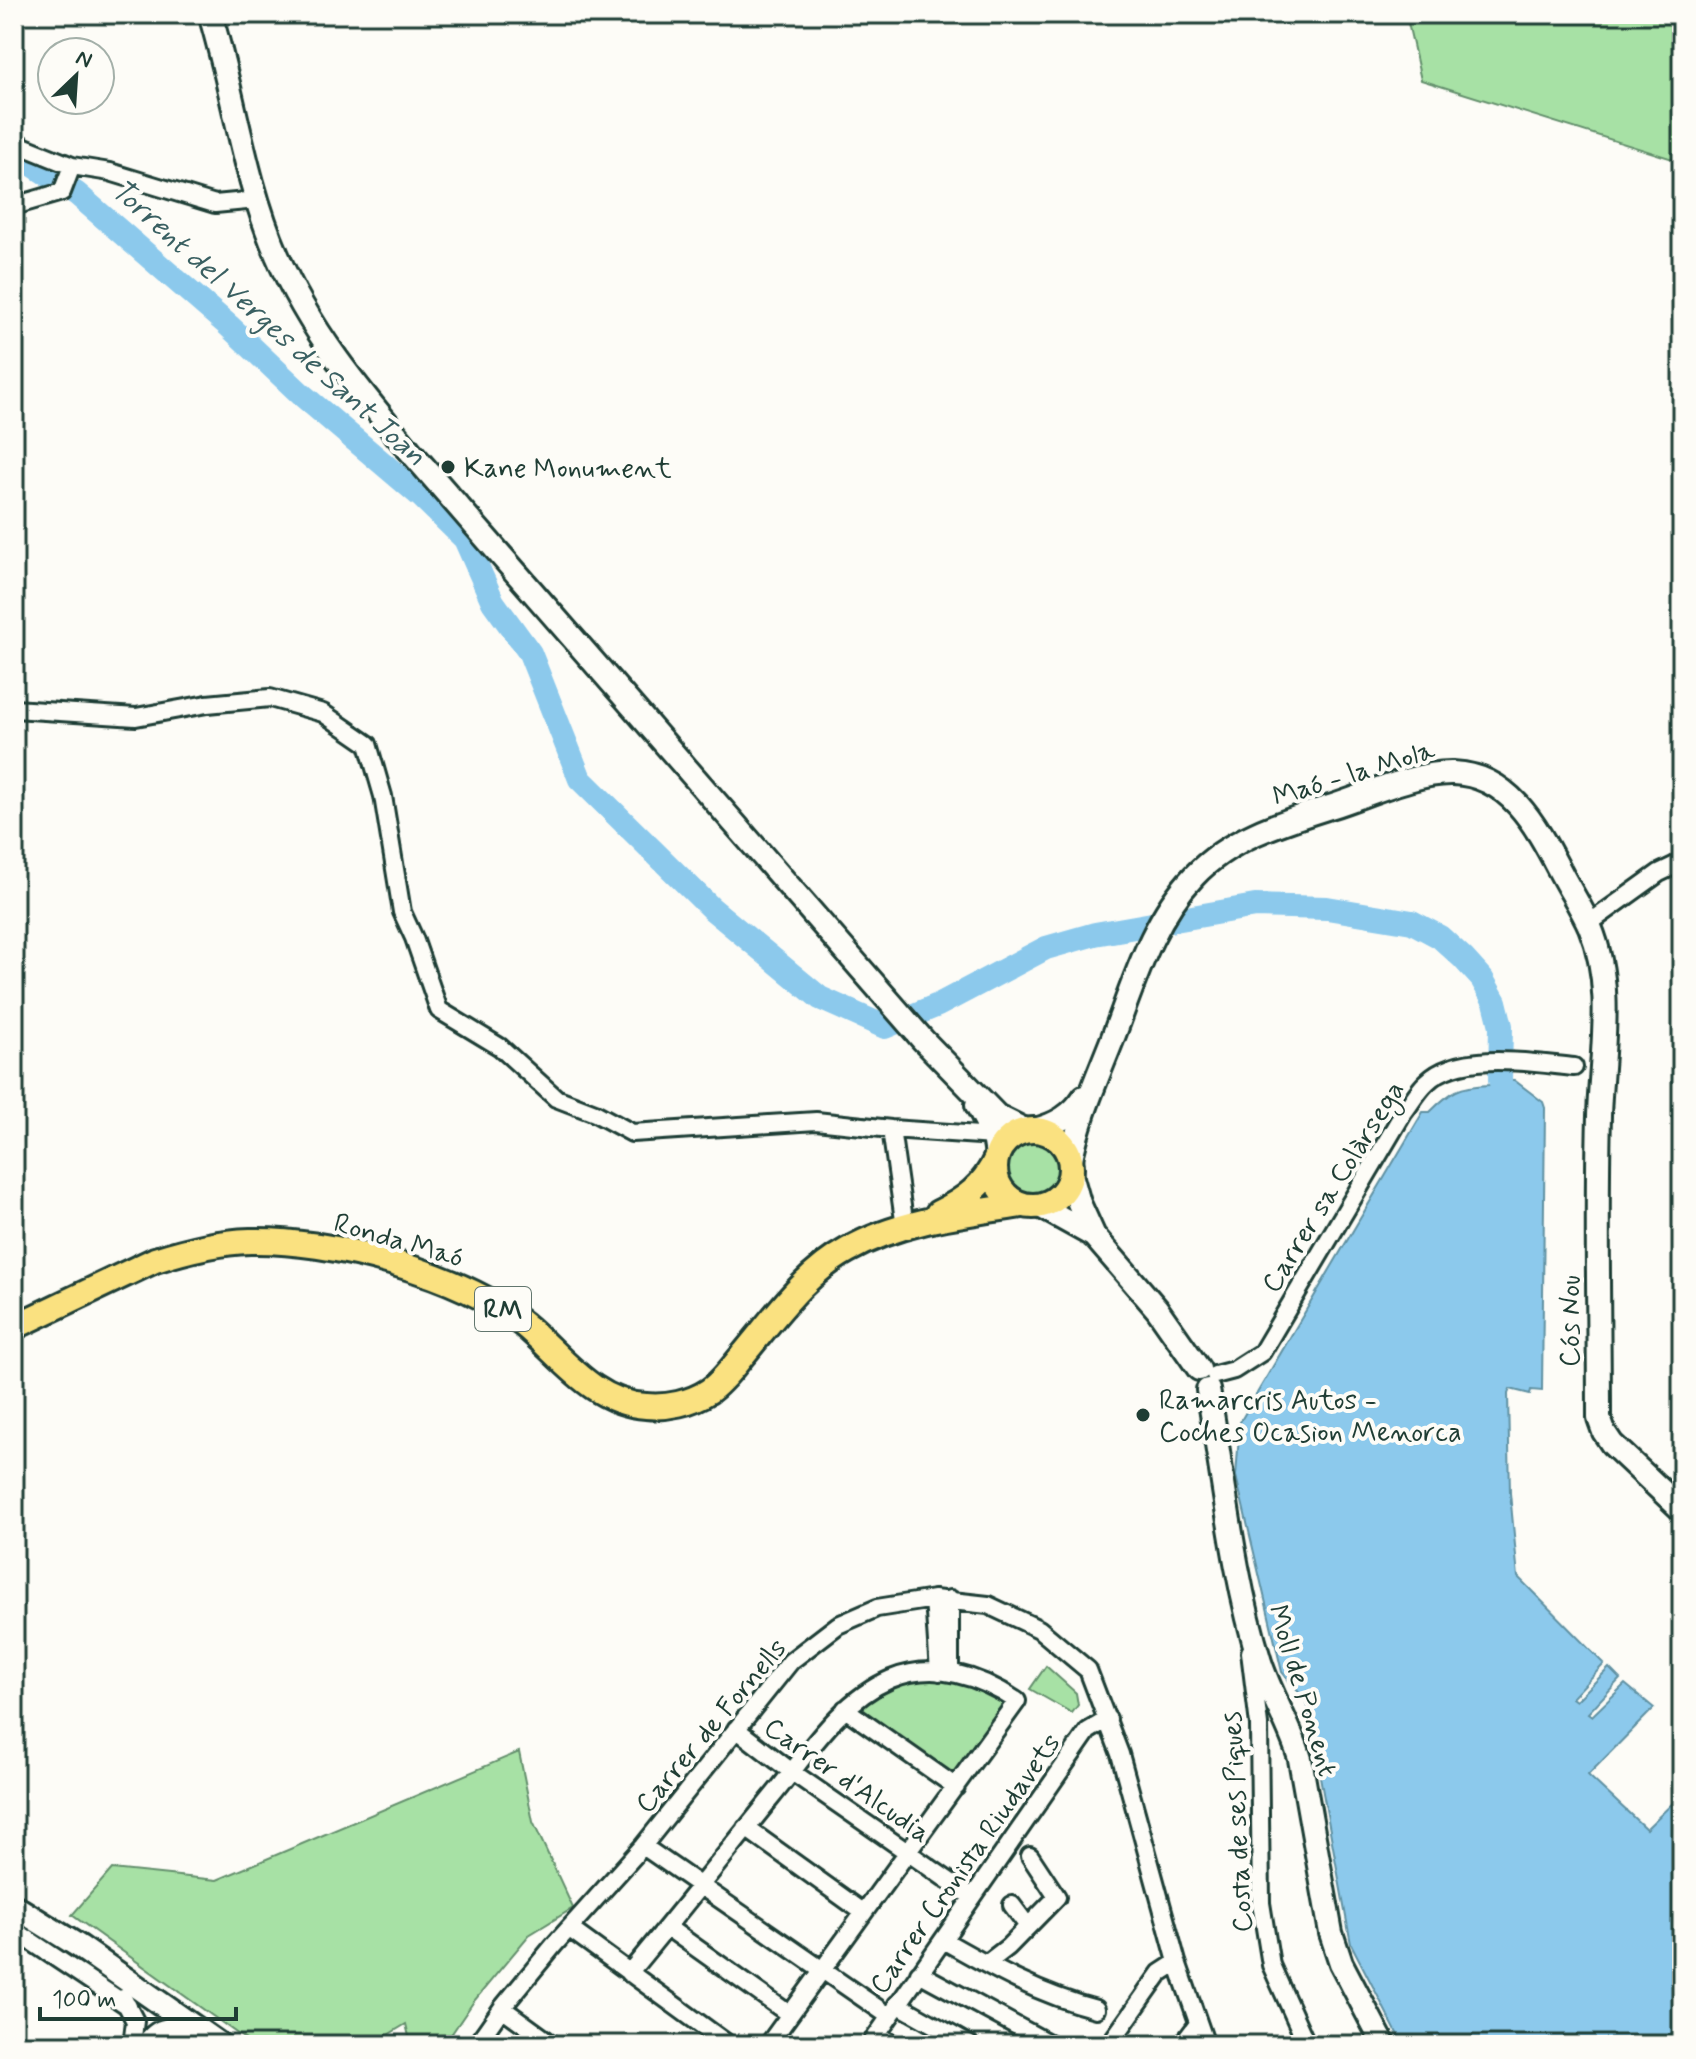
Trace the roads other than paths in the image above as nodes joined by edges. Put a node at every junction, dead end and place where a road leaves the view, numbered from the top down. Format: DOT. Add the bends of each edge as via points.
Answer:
graph roads {
  1 [pos="210,14"];
  2 [pos="14,140"];
  3 [pos="67,179"];
  4 [pos="257,200"];
  5 [pos="14,206"];
  6 [pos="14,709"];
  7 [pos="1682,862"];
  8 [pos="1588,924"];
  9 [pos="1568,1066"];
  10 [pos="1600,1074"];
  11 [pos="956,1075"];
  12 [pos="1096,1079"];
  13 [pos="891,1129"];
  14 [pos="1030,1131"];
  15 [pos="996,1150"];
  16 [pos="1070,1168"];
  17 [pos="1030,1205"];
  18 [pos="912,1225"];
  19 [pos="1094,1236"];
  20 [pos="14,1327"];
  21 [pos="1207,1378"];
  22 [pos="1682,1510"];
  23 [pos="942,1599"];
  24 [pos="1244,1600"];
  25 [pos="945,1672"];
  26 [pos="845,1709"];
  27 [pos="1108,1719"];
  28 [pos="736,1729"];
  29 [pos="792,1772"];
  30 [pos="956,1787"];
  31 [pos="746,1828"];
  32 [pos="643,1846"];
  33 [pos="908,1854"];
  34 [pos="1030,1856"];
  35 [pos="700,1886"];
  36 [pos="972,1897"];
  37 [pos="1012,1905"];
  38 [pos="14,1906"];
  39 [pos="863,1912"];
  40 [pos="1027,1925"];
  41 [pos="667,1927"];
  42 [pos="570,1929"];
  43 [pos="14,1930"];
  44 [pos="943,1940"];
  45 [pos="98,1959"];
  46 [pos="1177,1962"];
  47 [pos="986,1964"];
  48 [pos="821,1969"];
  49 [pos="629,1973"];
  50 [pos="919,1973"];
  51 [pos="128,2006"];
  52 [pos="502,2008"];
  53 [pos="1096,2009"];
  54 [pos="893,2010"];
  55 [pos="789,2014"];
  56 [pos="1197,2025"];
  57 [pos="873,2040"];
  58 [pos="182,2044"];
  59 [pos="132,2045"];
  60 [pos="144,2045"];
  61 [pos="162,2045"];
  62 [pos="207,2045"];
  63 [pos="220,2045"];
  64 [pos="476,2045"];
  65 [pos="553,2045"];
  66 [pos="729,2045"];
  67 [pos="768,2045"];
  68 [pos="895,2045"];
  69 [pos="970,2045"];
  70 [pos="1052,2045"];
  71 [pos="1109,2045"];
  72 [pos="1182,2045"];
  73 [pos="1206,2045"];
  74 [pos="1307,2045"];
  75 [pos="1384,2045"];
  1 -- 4 [label="main road"];
  2 -- 3 [label="street"];
  3 -- 4 [label="street" via="110,172 215,204"];
  3 -- 5 [label="street"];
  4 -- 11 [label="main road" via="294,293 348,377"];
  6 -- 13 [label="street" via="136,717 270,698 323,713 368,744 383,796 402,912 439,1010 500,1047 556,1098 632,1133 816,1121"];
  7 -- 8 [label="street"];
  8 -- 10 [label="main road, Maó - la Mola" via="1605,975"];
  8 -- 12 [label="main road, Maó - la Mola" via="1538,831 1513,798 1483,779 1452,773 1418,779 1275,825 1230,847 1193,877 1159,923"];
  9 -- 21 [label="street, Carrer sa Colàrsega" via="1479,1062 1427,1081 1262,1352 1234,1370"];
  10 -- 22 [label="main road, Cós Nou" via="1599,1418 1612,1444"];
  11 -- 14 [label="main road" via="997,1116"];
  11 -- 15 [label="main road" via="982,1112"];
  12 -- 14 [label="main road, Maó - la Mola" via="1068,1116"];
  12 -- 16 [label="main road, Maó - la Mola"];
  13 -- 15 [label="street"];
  13 -- 18 [label="street"];
  14 -- 15 [label="main road"];
  14 -- 16 [label="main road" via="1045,1132 1062,1144"];
  15 -- 17 [label="main road" via="995,1170 1003,1192"];
  15 -- 18 [label="main road, Ronda Maó / RM" via="988,1177 976,1190"];
  16 -- 17 [label="main road" via="1063,1190 1048,1203"];
  16 -- 19 [label="main road, Moll de Ponent"];
  17 -- 18 [label="main road, Ronda Maó / RM"];
  17 -- 19 [label="main road, Moll de Ponent"];
  18 -- 20 [label="main road, Ronda Maó / RM" via="849,1249 823,1267 717,1385 665,1406 627,1403 596,1390 503,1309 448,1282 363,1256 290,1243 236,1242 174,1254"];
  19 -- 21 [label="main road, Moll de Ponent"];
  21 -- 24 [label="main road, Moll de Ponent"];
  23 -- 25 [label="street"];
  23 -- 27 [label="street, Carrer de Fornells" via="988,1605 1039,1629 1088,1670"];
  23 -- 28 [label="street, Carrer de Fornells" via="877,1608 838,1625 791,1661"];
  24 -- 74 [label="street, Costa de ses Piques" via="1259,1725 1261,1903 1271,1965"];
  24 -- 75 [label="main road, Moll de Ponent" via="1260,1661 1300,1759 1331,1933"];
  25 -- 26 [label="street" via="895,1678"];
  25 -- 30 [label="street" via="975,1677 1017,1701"];
  26 -- 29 [label="street"];
  26 -- 30 [label="street"];
  27 -- 36 [label="street, Carrer Cronista Riudavets" via="1088,1731"];
  27 -- 46 [label="street, Carrer de Fornells"];
  28 -- 29 [label="street, Carrer d'Alcudia"];
  28 -- 32 [label="street, Carrer de Fornells"];
  29 -- 31 [label="street"];
  29 -- 33 [label="street, Carrer d'Alcudia"];
  30 -- 33 [label="street"];
  31 -- 35 [label="street"];
  31 -- 39 [label="street"];
  32 -- 35 [label="street"];
  32 -- 42 [label="street, Carrer de Fornells"];
  33 -- 36 [label="street, Carrer d'Alcudia"];
  33 -- 39 [label="street"];
  34 -- 40 [label="street" via="1057,1897"];
  35 -- 41 [label="street"];
  35 -- 48 [label="street"];
  36 -- 44 [label="street, Carrer Cronista Riudavets"];
  37 -- 40 [label="street"];
  38 -- 45 [label="main road"];
  39 -- 48 [label="street"];
  40 -- 47 [label="street"];
  41 -- 49 [label="street"];
  41 -- 55 [label="street"];
  42 -- 49 [label="street"];
  42 -- 52 [label="street, Carrer de Fornells"];
  43 -- 51 [label="street"];
  44 -- 47 [label="street"];
  44 -- 50 [label="street, Carrer Cronista Riudavets"];
  45 -- 51 [label="street"];
  45 -- 63 [label="main road"];
  46 -- 56 [label="street, Carrer de Fornells"];
  46 -- 71 [label="street" via="1160,1973"];
  47 -- 53 [label="street" via="1038,1991"];
  48 -- 54 [label="street"];
  48 -- 55 [label="street"];
  49 -- 66 [label="street"];
  50 -- 54 [label="street, Carrer Cronista Riudavets"];
  50 -- 70 [label="street"];
  51 -- 59 [label="street" via="135,2021"];
  52 -- 64 [label="street, Carrer de Fornells"];
  52 -- 65 [label="street"];
  54 -- 57 [label="street, Carrer Cronista Riudavets"];
  54 -- 69 [label="street"];
  55 -- 67 [label="street"];
  56 -- 72 [label="street"];
  56 -- 73 [label="street, Carrer de Fornells"];
  57 -- 68 [label="street"];
  58 -- 61 [label="street"];
  60 -- 62 [label="street" via="156,2030 174,2026"];
}
